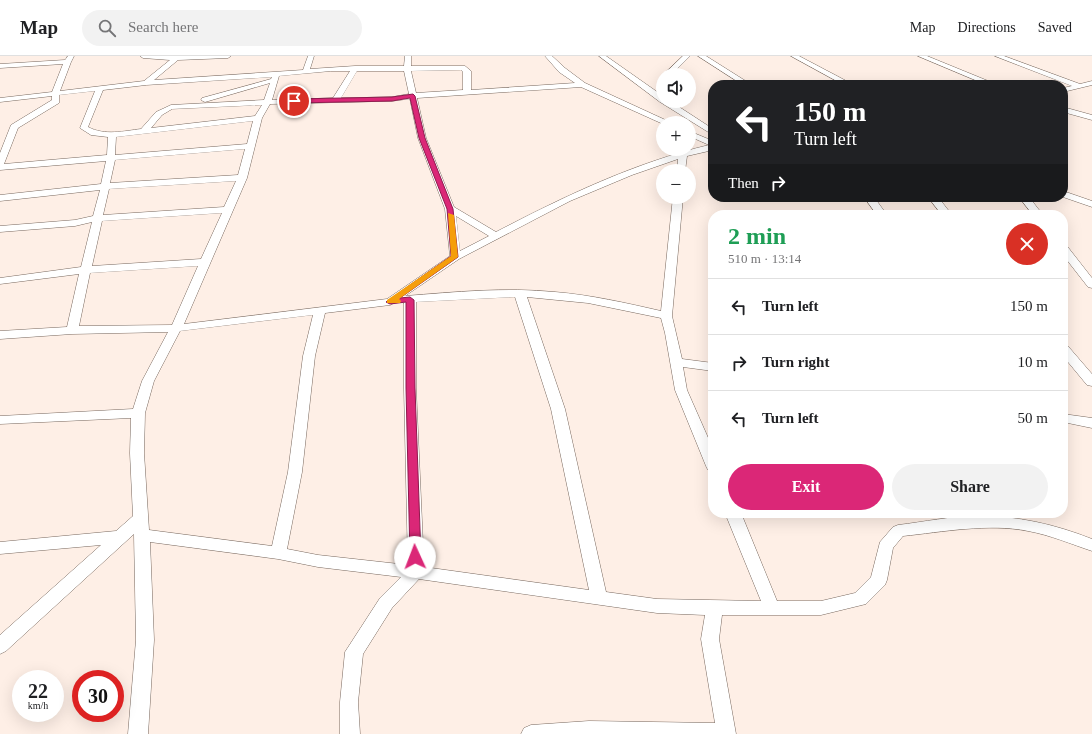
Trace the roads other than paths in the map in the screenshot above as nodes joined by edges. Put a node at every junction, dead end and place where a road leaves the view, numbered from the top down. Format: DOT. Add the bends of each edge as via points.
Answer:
graph roads {
  1 [pos="143,56"];
  2 [pos="228,56"];
  3 [pos="311,56"];
  4 [pos="408,56"];
  5 [pos="548,56"];
  6 [pos="602,56"];
  7 [pos="687,56"];
  8 [pos="701,56"];
  9 [pos="794,56"];
  10 [pos="921,56"];
  11 [pos="998,56"];
  12 [pos="178,57"];
  13 [pos="69,59"];
  14 [pos="0,66"];
  15 [pos="354,68"];
  16 [pos="407,68"];
  17 [pos="674,68"];
  18 [pos="306,71"];
  19 [pos="275,77"];
  20 [pos="740,80"];
  21 [pos="840,80"];
  22 [pos="981,80"];
  23 [pos="1064,80"];
  24 [pos="1068,82"];
  25 [pos="146,83"];
  26 [pos="1092,83"];
  27 [pos="582,85"];
  28 [pos="1080,86"];
  29 [pos="100,89"];
  30 [pos="1068,89"];
  31 [pos="467,92"];
  32 [pos="55,93"];
  33 [pos="656,93"];
  34 [pos="413,96"];
  35 [pos="0,100"];
  36 [pos="336,100"];
  37 [pos="267,102"];
  38 [pos="186,106"];
  39 [pos="676,108"];
  40 [pos="1068,110"];
  41 [pos="258,118"];
  42 [pos="656,118"];
  43 [pos="1092,118"];
  44 [pos="708,130"];
  45 [pos="144,131"];
  46 [pos="112,135"];
  47 [pos="696,136"];
  48 [pos="708,142"];
  49 [pos="250,146"];
  50 [pos="708,148"];
  51 [pos="696,151"];
  52 [pos="111,156"];
  53 [pos="677,156"];
  54 [pos="0,165"];
  55 [pos="242,178"];
  56 [pos="105,186"];
  57 [pos="1068,196"];
  58 [pos="0,198"];
  59 [pos="937,202"];
  60 [pos="1028,202"];
  61 [pos="677,204"];
  62 [pos="1092,204"];
  63 [pos="450,209"];
  64 [pos="228,210"];
  65 [pos="943,210"];
  66 [pos="1034,210"];
  67 [pos="97,218"];
  68 [pos="0,229"];
  69 [pos="495,235"];
  70 [pos="1068,254"];
  71 [pos="455,257"];
  72 [pos="205,262"];
  73 [pos="1079,268"];
  74 [pos="86,270"];
  75 [pos="1092,272"];
  76 [pos="0,281"];
  77 [pos="1092,285"];
  78 [pos="520,294"];
  79 [pos="410,300"];
  80 [pos="390,302"];
  81 [pos="320,310"];
  82 [pos="666,316"];
  83 [pos="176,328"];
  84 [pos="72,330"];
  85 [pos="0,335"];
  86 [pos="1068,354"];
  87 [pos="676,362"];
  88 [pos="708,366"];
  89 [pos="1092,382"];
  90 [pos="138,413"];
  91 [pos="1068,419"];
  92 [pos="0,420"];
  93 [pos="1092,423"];
  94 [pos="708,454"];
  95 [pos="141,518"];
  96 [pos="735,518"];
  97 [pos="141,535"];
  98 [pos="120,537"];
  99 [pos="1092,545"];
  100 [pos="0,548"];
  101 [pos="278,553"];
  102 [pos="416,572"];
  103 [pos="599,598"];
  104 [pos="714,608"];
  105 [pos="772,608"];
  106 [pos="0,646"];
  107 [pos="726,733"];
  108 [pos="138,734"];
  109 [pos="350,734"];
  110 [pos="531,734"];
  1 -- 12 [label="street"];
  2 -- 12 [label="street"];
  3 -- 18 [label="street"];
  4 -- 16 [label="street"];
  5 -- 27 [label="street"];
  6 -- 33 [label="street"];
  7 -- 17 [label="street"];
  8 -- 20 [label="street"];
  9 -- 21 [label="street"];
  10 -- 22 [label="street"];
  11 -- 23 [label="street"];
  12 -- 25 [label="street"];
  13 -- 14 [label="street"];
  13 -- 32 [label="street"];
  15 -- 16 [label="street"];
  15 -- 18 [label="street"];
  15 -- 36 [label="street"];
  16 -- 31 [label="street" via="466,69"];
  16 -- 34 [label="street"];
  18 -- 19 [label="street"];
  19 -- 25 [label="street"];
  19 -- 37 [label="street"];
  19 -- 38 [label="street"];
  24 -- 28 [label="street"];
  25 -- 29 [label="street"];
  26 -- 28 [label="street"];
  27 -- 31 [label="street"];
  27 -- 42 [label="street"];
  28 -- 30 [label="street"];
  29 -- 32 [label="street"];
  29 -- 46 [label="street" via="84,128 99,135"];
  31 -- 34 [label="street"];
  32 -- 35 [label="street"];
  32 -- 54 [label="street" via="56,102 14,127"];
  34 -- 36 [label="street"];
  34 -- 63 [label="street" via="422,138"];
  36 -- 37 [label="street"];
  37 -- 38 [label="street"];
  37 -- 41 [label="street"];
  38 -- 45 [label="street" via="170,107 160,111"];
  39 -- 44 [label="street"];
  40 -- 43 [label="street"];
  41 -- 45 [label="street"];
  41 -- 49 [label="street"];
  45 -- 46 [label="street"];
  46 -- 52 [label="street"];
  47 -- 48 [label="street"];
  49 -- 52 [label="street"];
  49 -- 55 [label="street"];
  50 -- 51 [label="street"];
  52 -- 54 [label="street"];
  52 -- 56 [label="street"];
  53 -- 69 [label="street" via="567,199"];
  55 -- 56 [label="street" via="173,180"];
  55 -- 64 [label="street"];
  56 -- 58 [label="street"];
  56 -- 67 [label="street"];
  57 -- 62 [label="street"];
  59 -- 65 [label="street"];
  60 -- 66 [label="street"];
  61 -- 82 [label="street"];
  63 -- 69 [label="street"];
  63 -- 71 [label="street"];
  64 -- 67 [label="street"];
  64 -- 72 [label="street"];
  67 -- 68 [label="street" via="75,223"];
  67 -- 74 [label="street"];
  69 -- 71 [label="street"];
  70 -- 73 [label="street"];
  71 -- 80 [label="street"];
  72 -- 74 [label="street"];
  72 -- 83 [label="street"];
  73 -- 75 [label="street"];
  73 -- 77 [label="street"];
  74 -- 76 [label="street"];
  74 -- 84 [label="street"];
  78 -- 79 [label="street" via="472,294"];
  78 -- 82 [label="street" via="608,302"];
  78 -- 103 [label="street" via="558,409"];
  79 -- 80 [label="street"];
  79 -- 102 [label="street"];
  80 -- 81 [label="street"];
  81 -- 83 [label="street"];
  81 -- 101 [label="street" via="309,356 295,472"];
  82 -- 87 [label="street"];
  83 -- 84 [label="street"];
  83 -- 90 [label="street" via="148,381"];
  84 -- 85 [label="street"];
  86 -- 89 [label="street"];
  87 -- 88 [label="street"];
  87 -- 94 [label="street" via="681,390"];
  90 -- 92 [label="street"];
  90 -- 95 [label="street" via="137,453"];
  91 -- 93 [label="street"];
  95 -- 97 [label="street"];
  95 -- 98 [label="street"];
  96 -- 105 [label="street"];
  97 -- 101 [label="street"];
  97 -- 108 [label="street" via="145,640"];
  98 -- 100 [label="street"];
  98 -- 106 [label="street"];
  99 -- 105 [label="street" via="1027,525 977,522 898,530 886,546 879,580 860,599 821,608"];
  101 -- 102 [label="street" via="318,561"];
  102 -- 103 [label="street"];
  102 -- 109 [label="street" via="386,603 354,652 349,702"];
  103 -- 104 [label="street" via="656,606"];
  104 -- 105 [label="street"];
  104 -- 107 [label="street" via="710,639"];
  107 -- 110 [label="street" via="589,730"];
}
